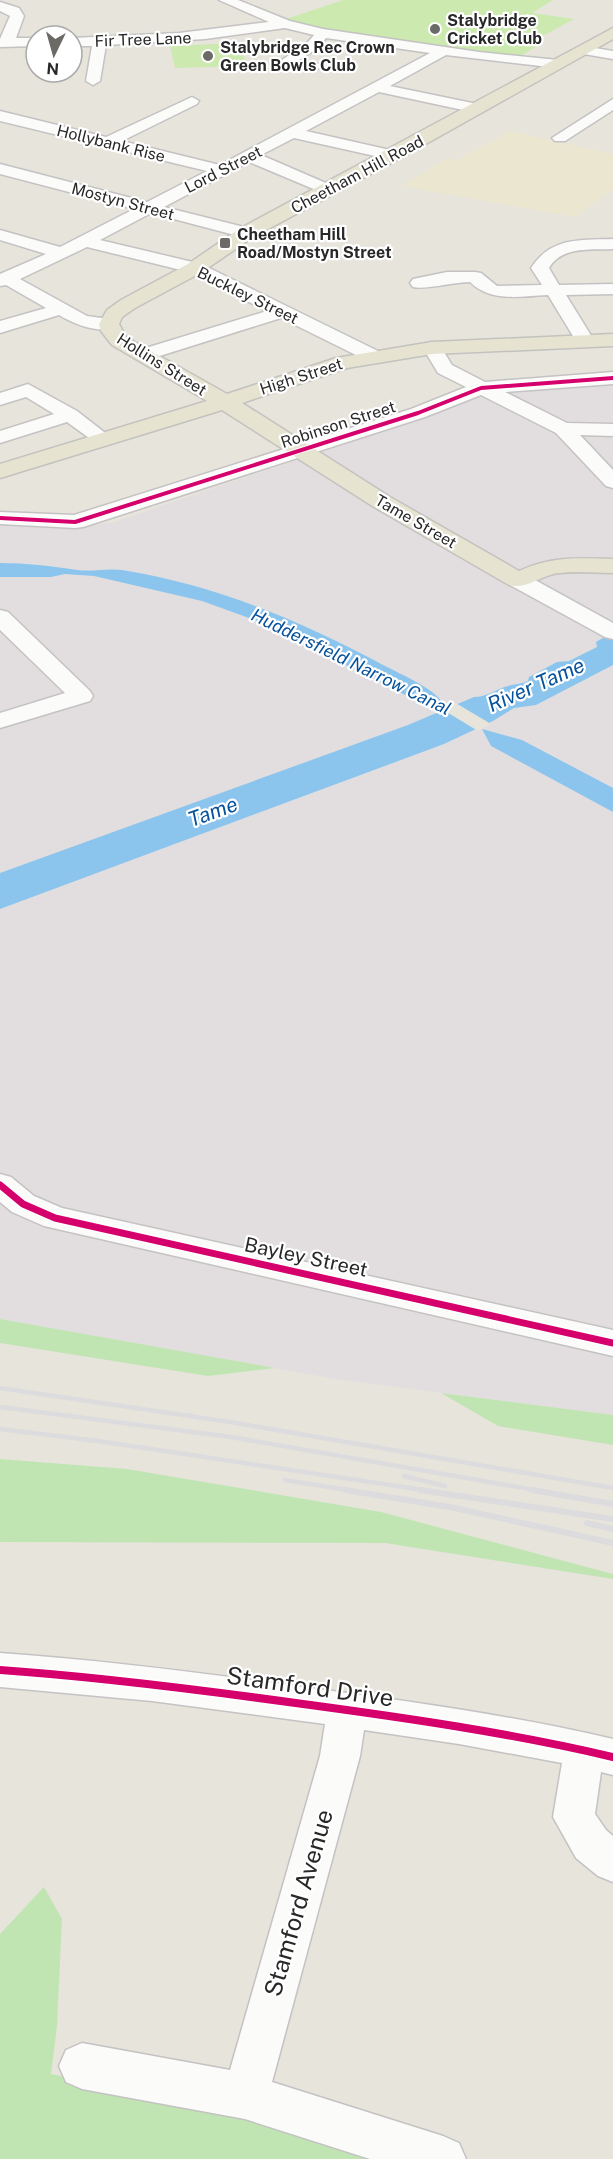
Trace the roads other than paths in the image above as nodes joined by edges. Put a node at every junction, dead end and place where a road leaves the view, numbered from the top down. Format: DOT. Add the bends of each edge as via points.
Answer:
graph roads {
  1 [pos="16,0"];
  2 [pos="226,0"];
  3 [pos="0,5"];
  4 [pos="285,24"];
  5 [pos="323,33"];
  6 [pos="613,33"];
  7 [pos="100,41"];
  8 [pos="24,42"];
  9 [pos="84,42"];
  10 [pos="3,43"];
  11 [pos="583,50"];
  12 [pos="444,51"];
  13 [pos="613,56"];
  14 [pos="558,64"];
  15 [pos="314,67"];
  16 [pos="93,81"];
  17 [pos="376,87"];
  18 [pos="192,101"];
  19 [pos="613,104"];
  20 [pos="477,108"];
  21 [pos="0,116"];
  22 [pos="293,133"];
  23 [pos="560,138"];
  24 [pos="108,142"];
  25 [pos="393,155"];
  26 [pos="249,156"];
  27 [pos="0,169"];
  28 [pos="222,170"];
  29 [pos="329,190"];
  30 [pos="148,208"];
  31 [pos="246,232"];
  32 [pos="0,235"];
  33 [pos="84,241"];
  34 [pos="613,244"];
  35 [pos="62,253"];
  36 [pos="195,268"];
  37 [pos="4,280"];
  38 [pos="418,283"];
  39 [pos="613,289"];
  40 [pos="553,291"];
  41 [pos="61,309"];
  42 [pos="281,312"];
  43 [pos="109,324"];
  44 [pos="0,327"];
  45 [pos="613,340"];
  46 [pos="586,342"];
  47 [pos="432,348"];
  48 [pos="143,355"];
  49 [pos="373,356"];
  50 [pos="613,378"];
  51 [pos="481,388"];
  52 [pos="0,399"];
  53 [pos="225,402"];
  54 [pos="70,415"];
  55 [pos="563,429"];
  56 [pos="613,430"];
  57 [pos="0,437"];
  58 [pos="103,439"];
  59 [pos="299,450"];
  60 [pos="0,471"];
  61 [pos="613,482"];
  62 [pos="0,518"];
  63 [pos="613,566"];
  64 [pos="518,580"];
  65 [pos="0,618"];
  66 [pos="607,628"];
  67 [pos="0,721"];
  68 [pos="0,1185"];
  69 [pos="613,1343"];
  70 [pos="0,1670"];
  71 [pos="347,1710"];
  72 [pos="599,1754"];
  73 [pos="613,1862"];
  74 [pos="82,2066"];
  75 [pos="245,2096"];
  76 [pos="443,2159"];
  1 -- 3 [label="street"];
  2 -- 4 [label="street"];
  3 -- 10 [label="street" via="17,16"];
  4 -- 5 [label="street"];
  4 -- 7 [label="street, Fir Tree Lane" via="213,36"];
  5 -- 12 [label="street"];
  5 -- 15 [label="street" via="313,45 286,62"];
  6 -- 11 [label="main road, Cheetham Hill Road"];
  7 -- 9 [label="street, Fir Tree Lane"];
  7 -- 16 [label="street"];
  8 -- 10 [label="street"];
  11 -- 13 [label="street"];
  11 -- 14 [label="main road, Cheetham Hill Road"];
  12 -- 14 [label="street"];
  12 -- 17 [label="street, Lord Street"];
  14 -- 20 [label="main road, Cheetham Hill Road"];
  17 -- 20 [label="street"];
  17 -- 22 [label="street, Lord Street"];
  18 -- 24 [label="street"];
  19 -- 23 [label="street"];
  20 -- 25 [label="main road, Cheetham Hill Road"];
  21 -- 24 [label="street, Hollybank Rise"];
  22 -- 25 [label="street"];
  22 -- 26 [label="street, Lord Street"];
  24 -- 28 [label="street, Hollybank Rise"];
  25 -- 29 [label="main road, Cheetham Hill Road"];
  26 -- 28 [label="street, Lord Street"];
  26 -- 29 [label="street"];
  27 -- 30 [label="street, Mostyn Street"];
  28 -- 30 [label="street, Lord Street"];
  29 -- 31 [label="main road, Cheetham Hill Road"];
  30 -- 31 [label="street, Mostyn Street"];
  30 -- 33 [label="street, Lord Street"];
  31 -- 36 [label="main road, Cheetham Hill Road"];
  32 -- 35 [label="street"];
  33 -- 35 [label="street, Lord Street"];
  33 -- 36 [label="street, Buckley Street"];
  34 -- 40 [label="street" via="558,249 540,268"];
  35 -- 37 [label="street, Lord Street"];
  36 -- 42 [label="street, Buckley Street"];
  36 -- 43 [label="main road, Cheetham Hill Road" via="128,304 114,314"];
  37 -- 41 [label="street, Hollins Street"];
  38 -- 40 [label="street" via="475,277 495,291"];
  39 -- 40 [label="street"];
  40 -- 46 [label="street"];
  41 -- 43 [label="street, Hollins Street" via="82,321"];
  41 -- 44 [label="street"];
  42 -- 48 [label="street"];
  42 -- 49 [label="street, Buckley Street"];
  43 -- 48 [label="main road, Hollins Street" via="119,341"];
  45 -- 46 [label="main road, High Street"];
  46 -- 47 [label="main road, High Street"];
  47 -- 49 [label="main road, High Street"];
  47 -- 51 [label="street" via="445,369"];
  48 -- 53 [label="main road, Hollins Street"];
  49 -- 53 [label="main road, High Street" via="343,362"];
  50 -- 51 [label="street, Robinson Street"];
  51 -- 55 [label="street"];
  51 -- 59 [label="street, Robinson Street" via="418,413"];
  52 -- 54 [label="street" via="28,390"];
  53 -- 58 [label="main road, High Street"];
  53 -- 59 [label="main road, Tame Street"];
  54 -- 57 [label="street"];
  54 -- 58 [label="street"];
  55 -- 56 [label="street"];
  55 -- 61 [label="street"];
  58 -- 60 [label="main road, High Street"];
  59 -- 62 [label="street, Robinson Street" via="75,522"];
  59 -- 64 [label="main road, Tame Street"];
  63 -- 64 [label="main road" via="561,565"];
  64 -- 66 [label="street, Tame Street"];
  65 -- 67 [label="street" via="81,696"];
  68 -- 69 [label="street, Bayley Street" via="23,1204 55,1218"];
  70 -- 71 [label="street, Stamford Drive" via="85,1676"];
  71 -- 72 [label="street, Stamford Drive" via="483,1730"];
  71 -- 75 [label="street, Stamford Avenue" via="337,1767"];
  72 -- 73 [label="street" via="574,1817 591,1844"];
  74 -- 75 [label="street"];
  75 -- 76 [label="street"];
}
